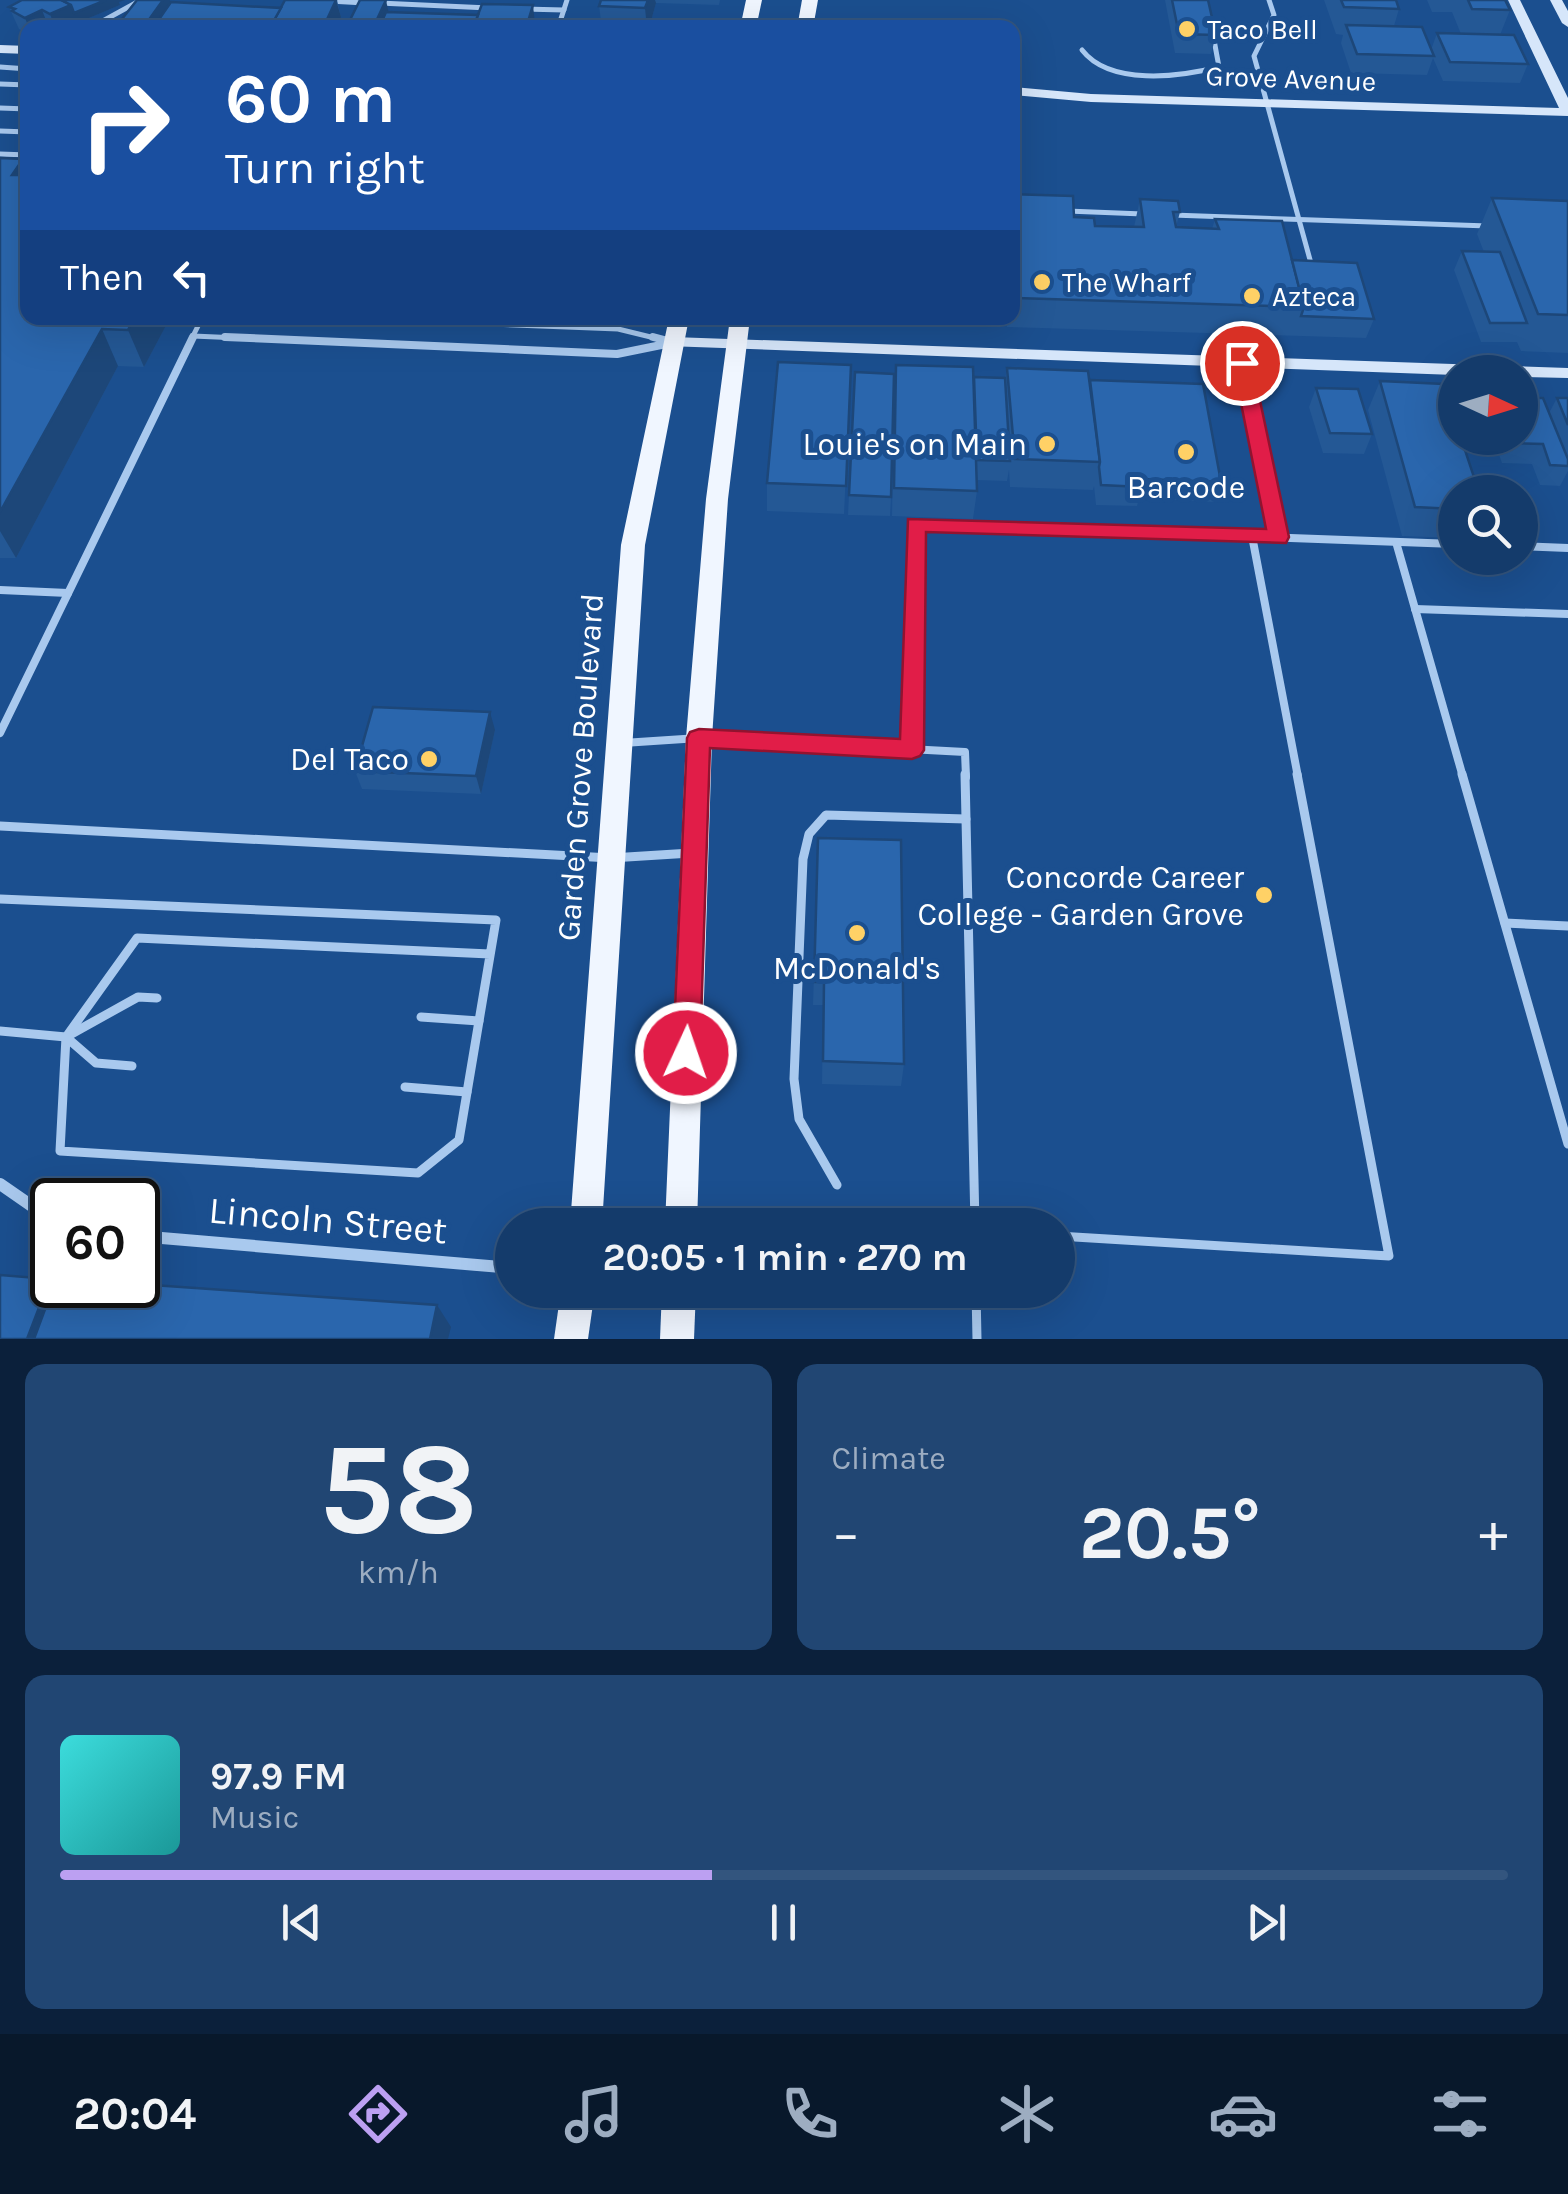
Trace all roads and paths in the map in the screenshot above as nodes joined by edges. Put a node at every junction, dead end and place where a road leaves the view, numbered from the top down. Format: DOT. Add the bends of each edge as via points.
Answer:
graph roads {
  1 [pos="141,0"];
  2 [pos="567,0"];
  3 [pos="1269,0"];
  4 [pos="1514,0"];
  5 [pos="1556,0"];
  6 [pos="313,1"];
  7 [pos="402,2"];
  8 [pos="492,8"];
  9 [pos="510,8"];
  10 [pos="564,10"];
  11 [pos="1210,18"];
  12 [pos="96,20"];
  13 [pos="561,20"];
  14 [pos="1568,23"];
  15 [pos="1082,50"];
  16 [pos="1020,93"];
  17 [pos="1268,102"];
  18 [pos="1568,112"];
  19 [pos="1055,210"];
  20 [pos="1300,220"];
  21 [pos="1499,227"];
  22 [pos="1314,274"];
  23 [pos="198,325"];
  24 [pos="516,325"];
  25 [pos="677,325"];
  26 [pos="738,325"];
  27 [pos="192,336"];
  28 [pos="673,342"];
  29 [pos="734,346"];
  30 [pos="1242,363"];
  31 [pos="1568,373"];
  32 [pos="1252,536"];
  33 [pos="1278,537"];
  34 [pos="1396,542"];
  35 [pos="1438,543"];
  36 [pos="1538,547"];
  37 [pos="1568,548"];
  38 [pos="0,590"];
  39 [pos="68,593"];
  40 [pos="1416,609"];
  41 [pos="1568,614"];
  42 [pos="0,733"];
  43 [pos="699,738"];
  44 [pos="619,743"];
  45 [pos="912,750"];
  46 [pos="966,818"];
  47 [pos="0,826"];
  48 [pos="696,853"];
  49 [pos="610,858"];
  50 [pos="0,898"];
  51 [pos="1505,924"];
  52 [pos="1568,926"];
  53 [pos="490,954"];
  54 [pos="156,998"];
  55 [pos="421,1017"];
  56 [pos="478,1021"];
  57 [pos="0,1031"];
  58 [pos="66,1037"];
  59 [pos="132,1066"];
  60 [pos="405,1087"];
  61 [pos="466,1092"];
  62 [pos="1568,1144"];
  63 [pos="0,1184"];
  64 [pos="837,1185"];
  65 [pos="30,1205"];
  66 [pos="587,1208"];
  67 [pos="682,1208"];
  68 [pos="975,1208"];
  69 [pos="1075,1237"];
  70 [pos="160,1238"];
  71 [pos="495,1267"];
  72 [pos="575,1308"];
  73 [pos="678,1308"];
  74 [pos="976,1308"];
  75 [pos="571,1339"];
  76 [pos="677,1339"];
  77 [pos="977,1339"];
  1 -- 12 [label="lane"];
  2 -- 10 [label="lane"];
  3 -- 17 [label="lane" via="1274,15 1254,56"];
  4 -- 18 [label="street"];
  5 -- 14 [label="street"];
  6 -- 7 [label="lane"];
  7 -- 8 [label="lane"];
  9 -- 10 [label="lane"];
  10 -- 13 [label="lane"];
  11 -- 15 [label="lane" via="1219,68 1200,74 1111,71"];
  16 -- 17 [label="street, Grove Avenue"];
  17 -- 18 [label="street, Grove Avenue"];
  17 -- 20 [label="lane"];
  19 -- 20 [label="lane"];
  20 -- 21 [label="lane"];
  20 -- 22 [label="lane"];
  23 -- 27 [label="lane"];
  24 -- 28 [label="lane" via="618,329"];
  25 -- 28 [label="main road, Garden Grove Boulevard"];
  26 -- 29 [label="main road"];
  27 -- 28 [label="lane" via="616,354"];
  27 -- 39 [label="lane"];
  28 -- 29 [label="street"];
  28 -- 44 [label="main road, Garden Grove Boulevard" via="633,544"];
  29 -- 30 [label="street"];
  29 -- 43 [label="main road"];
  30 -- 31 [label="street"];
  30 -- 33 [label="lane"];
  32 -- 33 [label="lane"];
  32 -- 45 [label="lane" via="915,524"];
  32 -- 69 [label="lane" via="1389,1256"];
  33 -- 34 [label="lane"];
  34 -- 35 [label="lane"];
  34 -- 40 [label="lane"];
  36 -- 37 [label="lane"];
  38 -- 39 [label="lane"];
  39 -- 42 [label="lane"];
  40 -- 41 [label="lane"];
  40 -- 51 [label="lane"];
  43 -- 44 [label="lane"];
  43 -- 45 [label="lane"];
  43 -- 48 [label="main road"];
  44 -- 49 [label="main road, Garden Grove Boulevard"];
  45 -- 46 [label="lane" via="965,752"];
  46 -- 64 [label="lane" via="848,812 826,815 809,834 794,1079 799,1119"];
  46 -- 68 [label="lane"];
  47 -- 49 [label="lane"];
  48 -- 49 [label="lane"];
  48 -- 67 [label="main road"];
  49 -- 66 [label="main road, Garden Grove Boulevard"];
  50 -- 53 [label="lane" via="496,920"];
  51 -- 52 [label="lane"];
  51 -- 62 [label="lane"];
  53 -- 56 [label="lane"];
  53 -- 58 [label="lane" via="137,938"];
  54 -- 58 [label="lane" via="138,996"];
  55 -- 56 [label="lane"];
  56 -- 61 [label="lane"];
  57 -- 58 [label="lane"];
  58 -- 59 [label="lane" via="96,1063"];
  58 -- 61 [label="lane" via="60,1151 418,1172 459,1140"];
  60 -- 61 [label="lane"];
  63 -- 65 [label="street"];
  70 -- 71 [label="street, Lincoln Street"];
  72 -- 75 [label="main road"];
  73 -- 76 [label="main road"];
  74 -- 77 [label="lane"];
}
